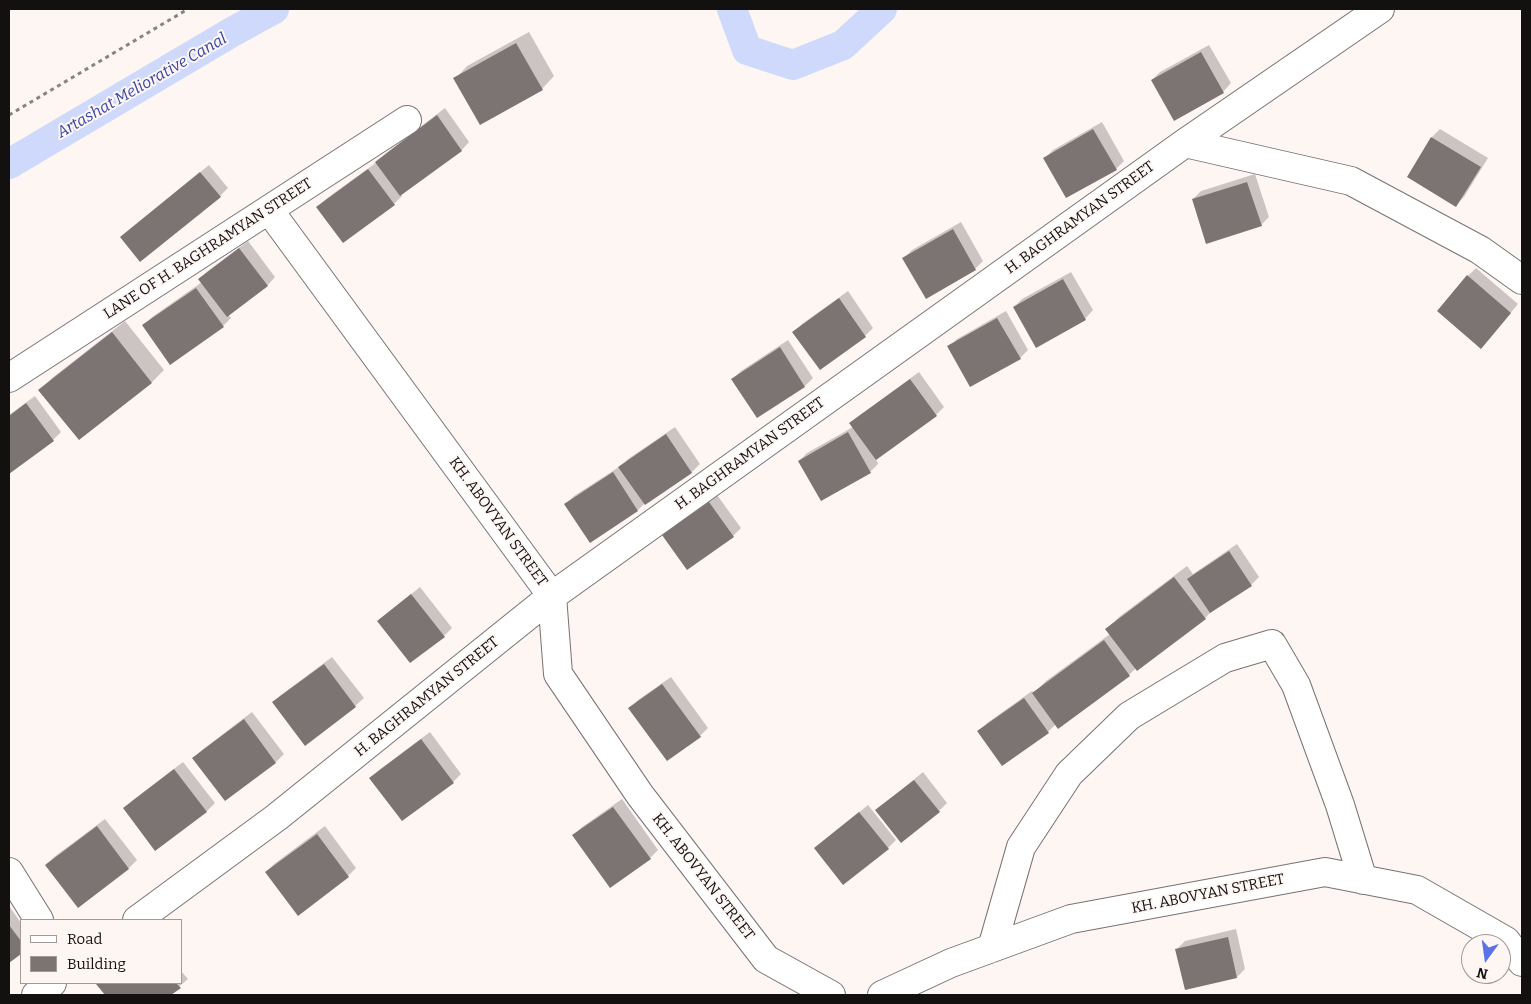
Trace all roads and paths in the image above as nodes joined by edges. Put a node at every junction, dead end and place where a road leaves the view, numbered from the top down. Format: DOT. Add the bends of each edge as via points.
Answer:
graph roads {
  1 [pos="188,9"];
  2 [pos="1380,9"];
  3 [pos="9,115"];
  4 [pos="407,120"];
  5 [pos="1185,143"];
  6 [pos="269,210"];
  7 [pos="1522,280"];
  8 [pos="9,378"];
  9 [pos="552,596"];
  10 [pos="9,872"];
  11 [pos="1363,880"];
  12 [pos="38,919"];
  13 [pos="138,919"];
  14 [pos="992,948"];
  15 [pos="1522,962"];
  16 [pos="51,984"];
  17 [pos="36,995"];
  18 [pos="831,995"];
  19 [pos="882,995"];
  1 -- 3 [label="path"];
  2 -- 5 [label="street, H. BAGHRAMYAN STREET"];
  4 -- 6 [label="street, LANE OF H. BAGHRAMYAN STREET"];
  5 -- 7 [label="street" via="1351,181 1480,250"];
  5 -- 9 [label="street, H. BAGHRAMYAN STREET"];
  6 -- 8 [label="street, LANE OF H. BAGHRAMYAN STREET"];
  6 -- 9 [label="street, KH. ABOVYAN STREET"];
  9 -- 13 [label="street, H. BAGHRAMYAN STREET" via="277,817"];
  9 -- 18 [label="street, KH. ABOVYAN STREET" via="558,674 640,795 766,959"];
  10 -- 12 [label="street"];
  11 -- 14 [label="street, KH. ABOVYAN STREET" via="1325,872 1071,919"];
  11 -- 14 [label="street" via="1340,805 1296,685 1272,644 1225,658 1129,716 1068,774 1022,847"];
  11 -- 15 [label="street, KH. ABOVYAN STREET" via="1417,890 1506,941"];
  14 -- 19 [label="street, KH. ABOVYAN STREET"];
  16 -- 17 [label="street"];
}
